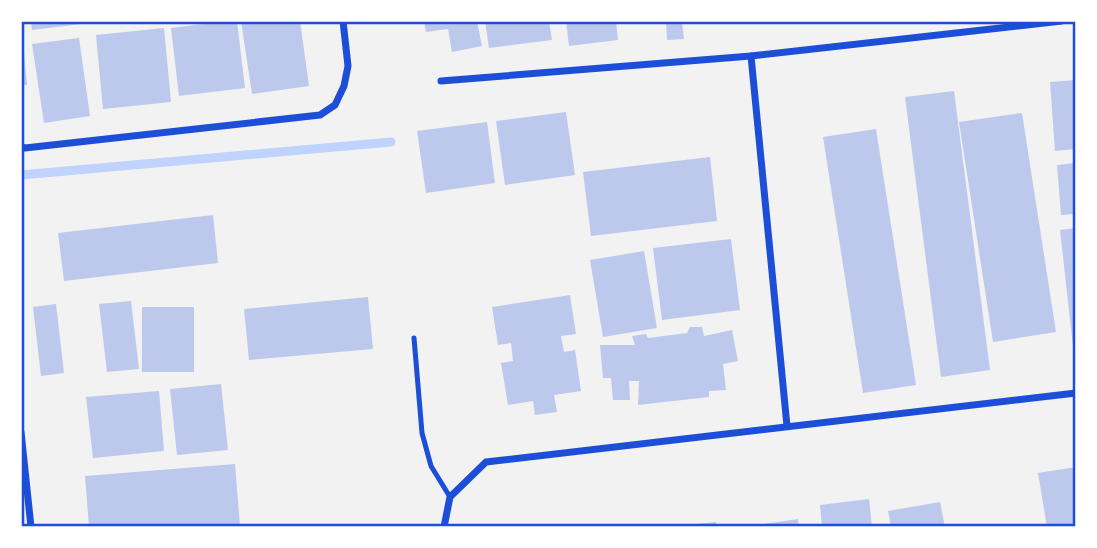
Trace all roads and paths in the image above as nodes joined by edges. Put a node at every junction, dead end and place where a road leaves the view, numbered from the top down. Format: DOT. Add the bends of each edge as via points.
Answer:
graph roads {
  1 [pos="343,21"];
  2 [pos="1062,21"];
  3 [pos="751,56"];
  4 [pos="441,81"];
  5 [pos="21,147"];
  6 [pos="414,338"];
  7 [pos="1076,393"];
  8 [pos="787,426"];
  9 [pos="21,432"];
  10 [pos="450,497"];
  11 [pos="31,527"];
  12 [pos="444,527"];
  1 -- 5 [label="street" via="348,66 344,86 335,106 320,116"];
  2 -- 3 [label="street"];
  3 -- 4 [label="street"];
  3 -- 8 [label="street"];
  6 -- 10 [label="lane" via="422,433 431,466"];
  7 -- 8 [label="street"];
  8 -- 10 [label="street" via="486,462"];
  9 -- 11 [label="street"];
  10 -- 12 [label="street"];
}
